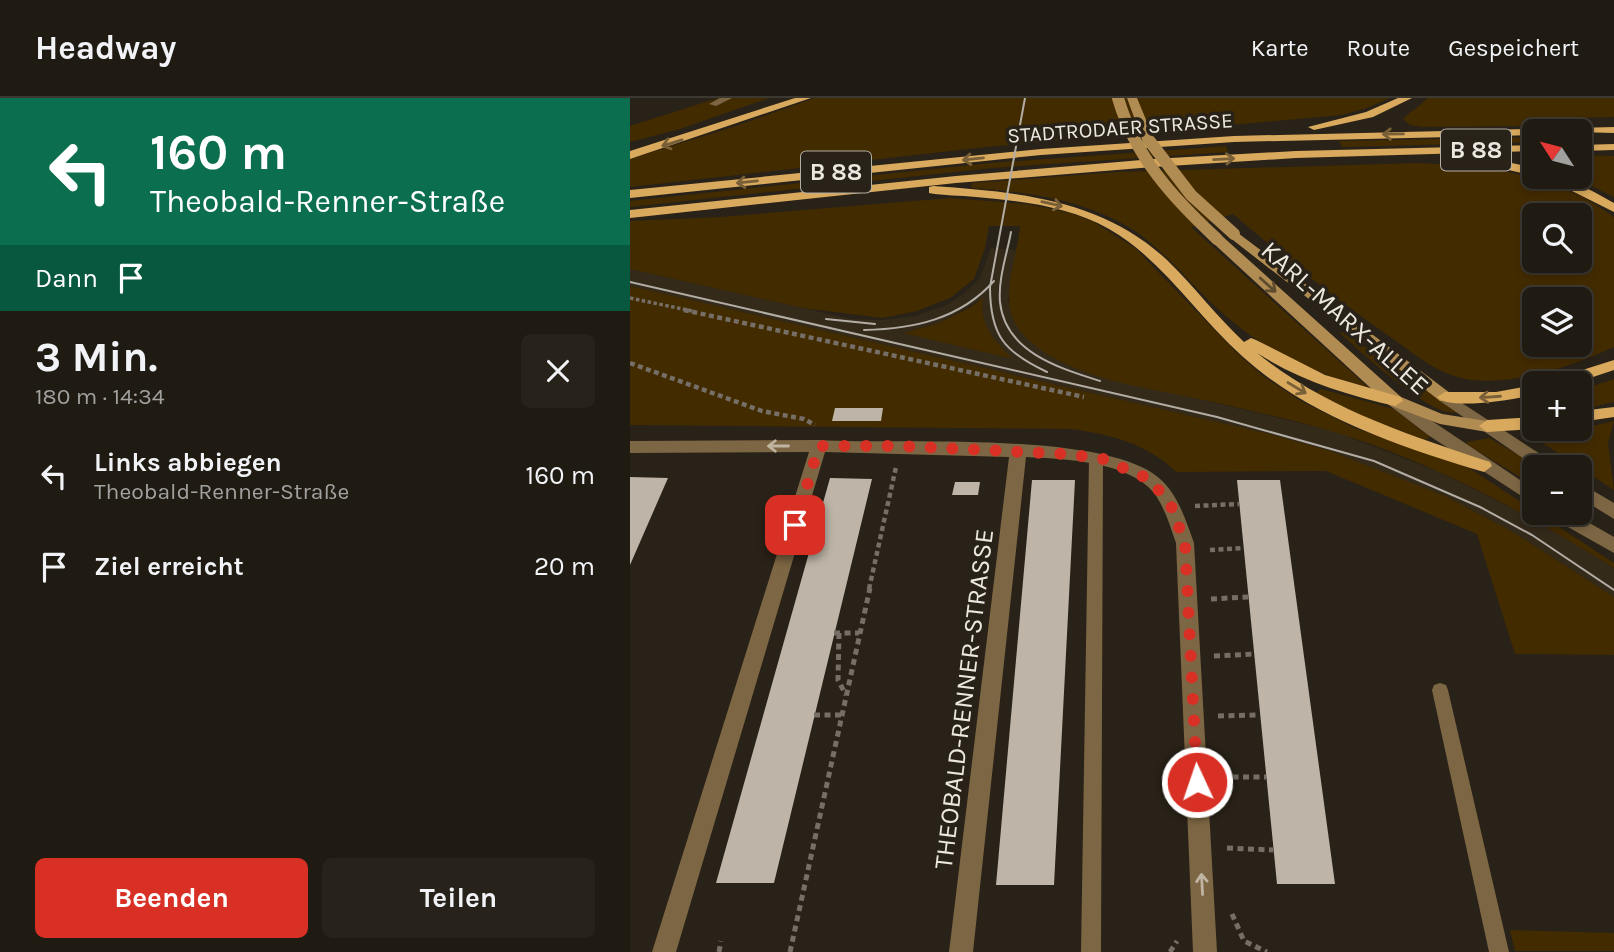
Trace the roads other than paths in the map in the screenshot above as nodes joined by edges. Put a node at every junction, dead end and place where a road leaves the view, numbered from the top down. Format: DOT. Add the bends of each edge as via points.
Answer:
graph roads {
  1 [pos="728,98"];
  2 [pos="806,98"];
  3 [pos="1118,98"];
  4 [pos="1132,98"];
  5 [pos="1407,98"];
  6 [pos="713,104"];
  7 [pos="1614,130"];
  8 [pos="1234,139"];
  9 [pos="1614,147"];
  10 [pos="1522,148"];
  11 [pos="1592,148"];
  12 [pos="1417,152"];
  13 [pos="630,155"];
  14 [pos="1522,169"];
  15 [pos="887,187"];
  16 [pos="1578,189"];
  17 [pos="630,194"];
  18 [pos="1614,208"];
  19 [pos="630,214"];
  20 [pos="1208,313"];
  21 [pos="1614,365"];
  22 [pos="1592,372"];
  23 [pos="1522,392"];
  24 [pos="1445,397"];
  25 [pos="1395,401"];
  26 [pos="1614,411"];
  27 [pos="1592,415"];
  28 [pos="1522,424"];
  29 [pos="1487,426"];
  30 [pos="822,446"];
  31 [pos="630,447"];
  32 [pos="1018,452"];
  33 [pos="1530,455"];
  34 [pos="1096,458"];
  35 [pos="1484,466"];
  36 [pos="1522,491"];
  37 [pos="1592,497"];
  38 [pos="1614,512"];
  39 [pos="1578,525"];
  40 [pos="1614,546"];
  41 [pos="1440,690"];
  42 [pos="664,952"];
  43 [pos="961,952"];
  44 [pos="1091,952"];
  45 [pos="1205,952"];
  46 [pos="1499,952"];
  1 -- 6 [label="lane"];
  2 -- 13 [label="main road, one-way"];
  3 -- 25 [label="main road, KARL-MARX-ALLEE, one-way, bridge" via="1127,129 1161,184"];
  4 -- 24 [label="main road, KARL-MARX-ALLEE, bridge" via="1148,139 1191,195 1234,234"];
  5 -- 8 [label="main road" via="1349,120"];
  7 -- 8 [label="main road, STADTRODAER STRASSE / B 88, one-way"];
  8 -- 17 [label="main road, STADTRODAER STRASSE / B 88, one-way" via="1041,152"];
  9 -- 11 [label="main road"];
  10 -- 12 [label="main road, STADTRODAER STRASSE / B 88"];
  12 -- 14 [label="main road"];
  15 -- 12 [label="main road, STADTRODAER STRASSE / B 88, one-way" via="1156,162"];
  15 -- 19 [label="main road, STADTRODAER STRASSE / B 88"];
  15 -- 20 [label="main road, one-way" via="1030,198 1088,213 1137,240"];
  16 -- 18 [label="main road"];
  20 -- 25 [label="main road" via="1300,372"];
  20 -- 35 [label="main road, one-way" via="1262,366 1324,404 1382,431"];
  21 -- 22 [label="main road"];
  23 -- 24 [label="main road, one-way" via="1484,398"];
  24 -- 29 [label="street, KARL-MARX-ALLEE"];
  25 -- 29 [label="main road" via="1440,419"];
  25 -- 35 [label="street, KARL-MARX-ALLEE"];
  26 -- 27 [label="main road"];
  28 -- 29 [label="main road"];
  29 -- 33 [label="street, KARL-MARX-ALLEE"];
  30 -- 31 [label="street, one-way"];
  30 -- 32 [label="street"];
  30 -- 42 [label="street"];
  32 -- 34 [label="street"];
  32 -- 43 [label="street, THEOBALD-RENNER-STRASSE"];
  34 -- 44 [label="lane"];
  45 -- 34 [label="street, one-way" via="1185,543 1171,506 1151,480"];
  35 -- 36 [label="street, KARL-MARX-ALLEE"];
  37 -- 38 [label="street"];
  39 -- 40 [label="street"];
  41 -- 46 [label="lane"];
}
